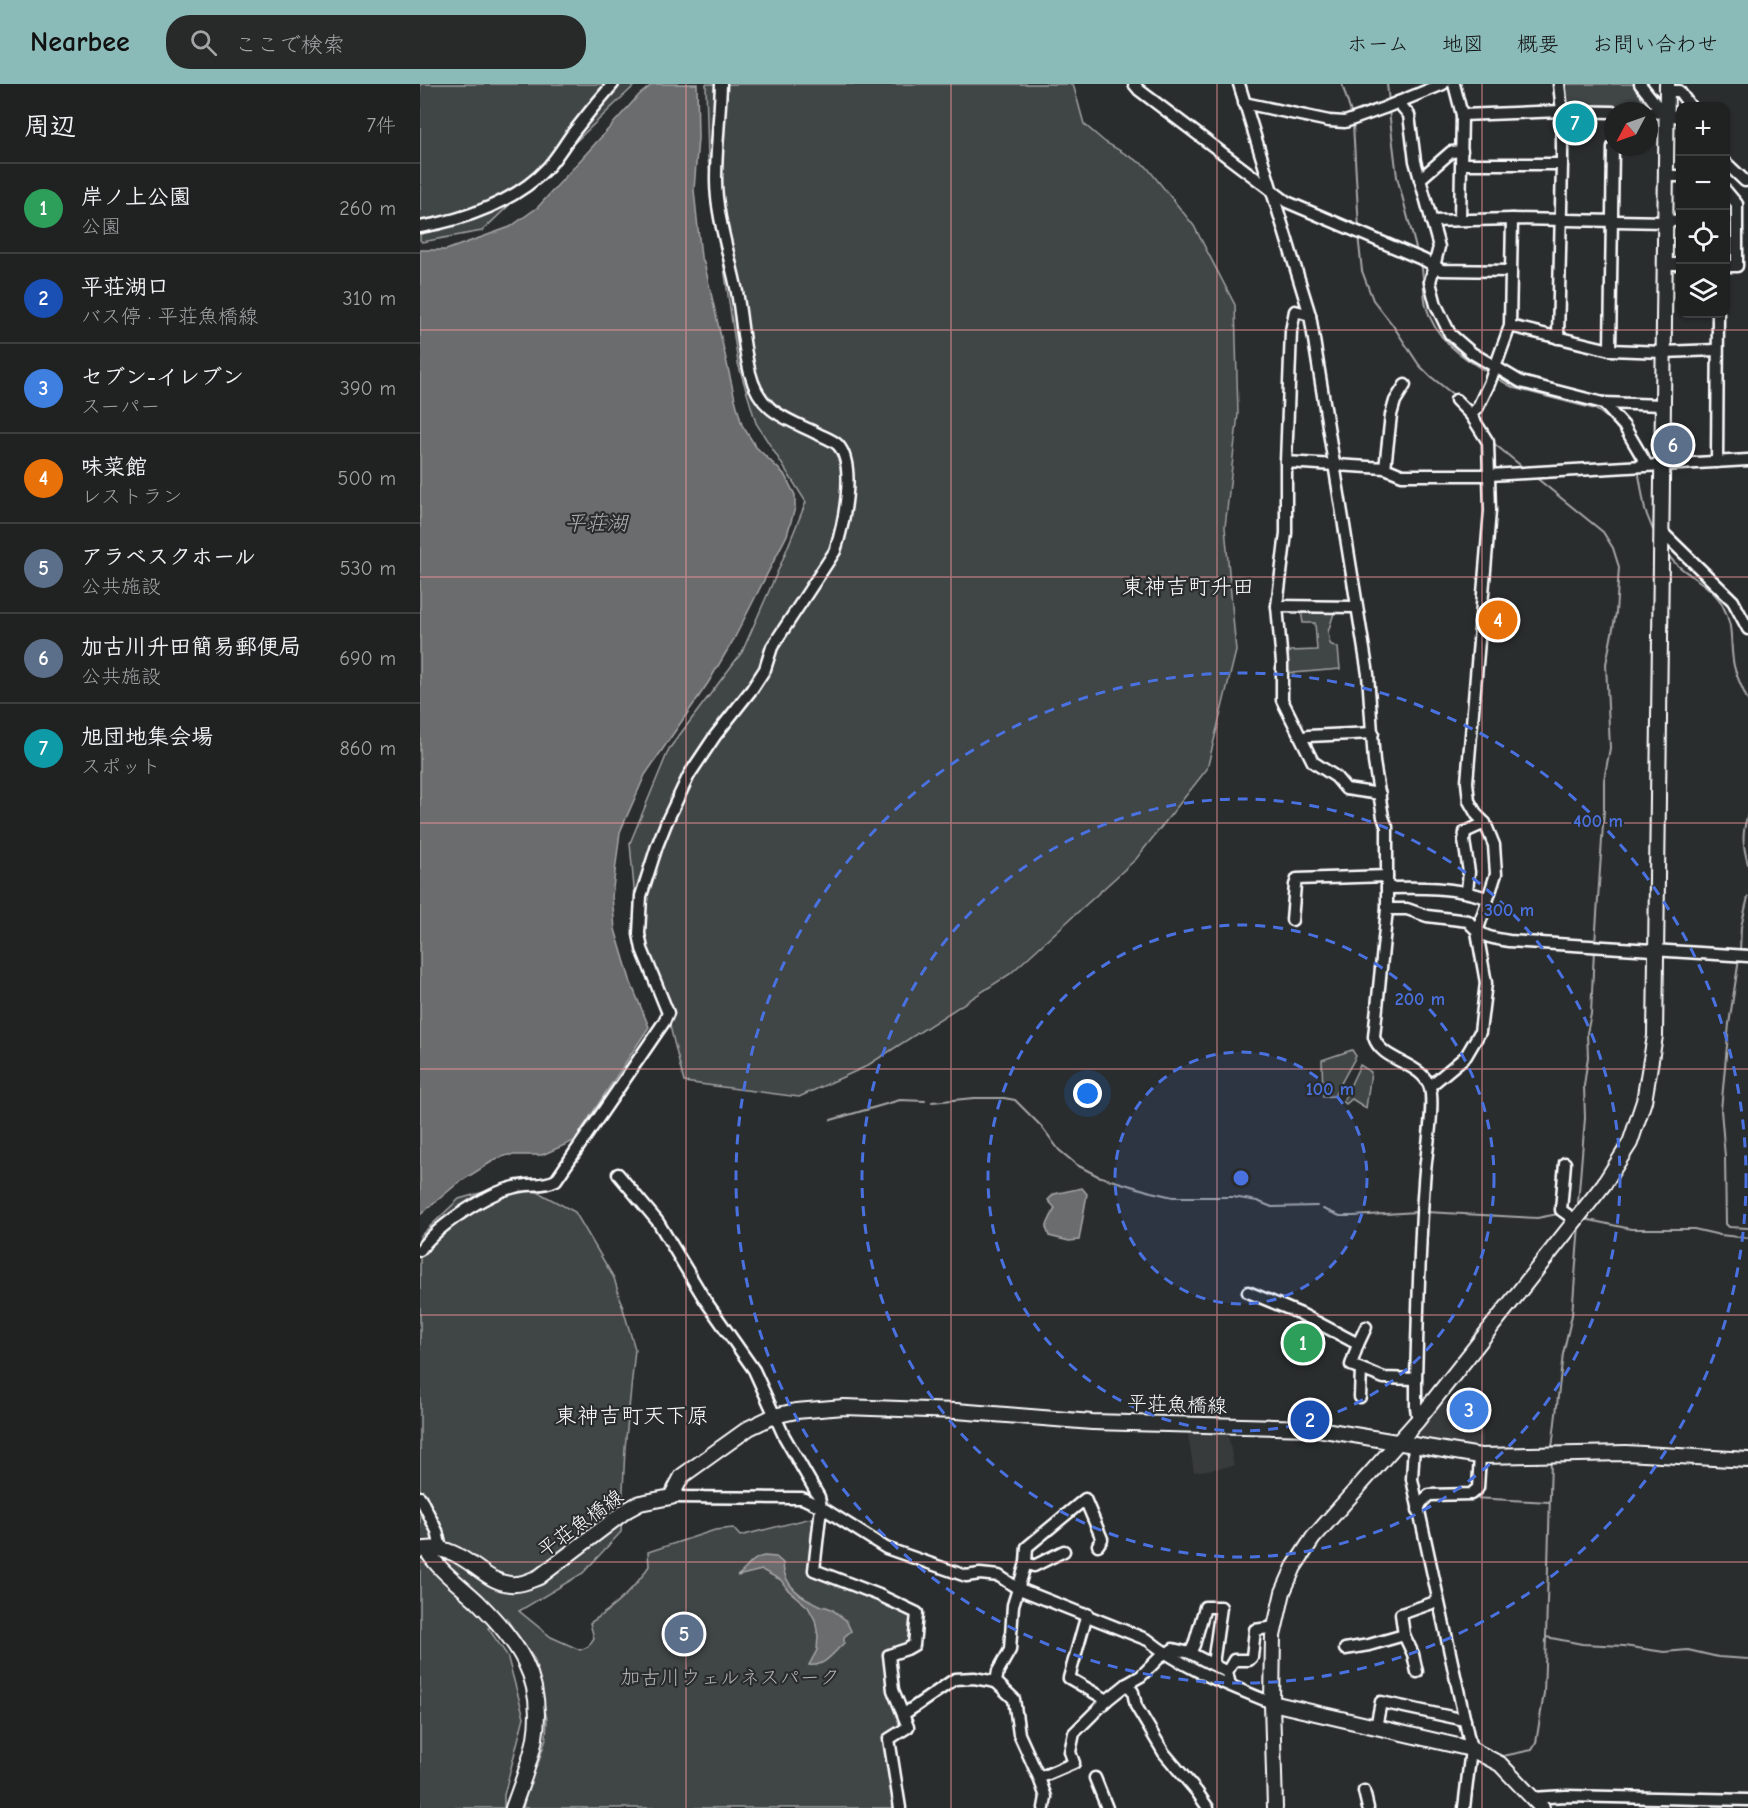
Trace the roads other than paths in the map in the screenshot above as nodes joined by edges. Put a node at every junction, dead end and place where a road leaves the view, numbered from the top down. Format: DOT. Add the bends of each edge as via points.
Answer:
graph roads {
  1 [pos="613,84"];
  2 [pos="721,84"];
  3 [pos="1134,84"];
  4 [pos="1239,84"];
  5 [pos="1441,84"];
  6 [pos="1454,84"];
  7 [pos="1559,84"];
  8 [pos="1640,84"];
  9 [pos="1667,88"];
  10 [pos="1398,102"];
  11 [pos="1687,102"];
  12 [pos="1244,103"];
  13 [pos="1562,111"];
  14 [pos="1604,112"];
  15 [pos="1462,115"];
  16 [pos="1670,115"];
  17 [pos="1462,151"];
  18 [pos="1613,156"];
  19 [pos="1462,164"];
  20 [pos="1562,164"];
  21 [pos="1730,168"];
  22 [pos="1673,176"];
  23 [pos="1420,179"];
  24 [pos="1745,181"];
  25 [pos="1272,192"];
  26 [pos="1730,196"];
  27 [pos="1460,219"];
  28 [pos="1512,219"];
  29 [pos="1730,220"];
  30 [pos="1737,220"];
  31 [pos="1431,221"];
  32 [pos="1561,221"];
  33 [pos="1612,221"];
  34 [pos="1676,221"];
  35 [pos="1665,222"];
  36 [pos="420,227"];
  37 [pos="1424,261"];
  38 [pos="1664,264"];
  39 [pos="1676,264"];
  40 [pos="1730,266"];
  41 [pos="1510,271"];
  42 [pos="1310,315"];
  43 [pos="1718,318"];
  44 [pos="1510,326"];
  45 [pos="1558,338"];
  46 [pos="1610,350"];
  47 [pos="1717,350"];
  48 [pos="1664,352"];
  49 [pos="1492,372"];
  50 [pos="1405,385"];
  51 [pos="1456,400"];
  52 [pos="1603,403"];
  53 [pos="1663,405"];
  54 [pos="1473,412"];
  55 [pos="1748,460"];
  56 [pos="1286,462"];
  57 [pos="1717,462"];
  58 [pos="1335,465"];
  59 [pos="1647,465"];
  60 [pos="1662,465"];
  61 [pos="1385,468"];
  62 [pos="1489,475"];
  63 [pos="1661,533"];
  64 [pos="1277,606"];
  65 [pos="1356,607"];
  66 [pos="1748,629"];
  67 [pos="1372,733"];
  68 [pos="1302,738"];
  69 [pos="1380,794"];
  70 [pos="1485,823"];
  71 [pos="1387,876"];
  72 [pos="1387,888"];
  73 [pos="1467,891"];
  74 [pos="1487,897"];
  75 [pos="1387,909"];
  76 [pos="1292,920"];
  77 [pos="1477,932"];
  78 [pos="1655,949"];
  79 [pos="1743,955"];
  80 [pos="1430,1086"];
  81 [pos="1565,1163"];
  82 [pos="618,1174"];
  83 [pos="1575,1214"];
  84 [pos="420,1250"];
  85 [pos="1255,1292"];
  86 [pos="1366,1327"];
  87 [pos="1358,1344"];
  88 [pos="1361,1370"];
  89 [pos="1416,1379"];
  90 [pos="1360,1397"];
  91 [pos="774,1416"];
  92 [pos="1418,1420"];
  93 [pos="1399,1442"];
  94 [pos="1414,1444"];
  95 [pos="1480,1456"];
  96 [pos="1748,1460"];
  97 [pos="420,1497"];
  98 [pos="671,1497"];
  99 [pos="821,1507"];
  100 [pos="1418,1510"];
  101 [pos="1098,1545"];
  102 [pos="423,1549"];
  103 [pos="441,1549"];
  104 [pos="1064,1551"];
  105 [pos="462,1556"];
  106 [pos="1026,1563"];
  107 [pos="451,1577"];
  108 [pos="1017,1588"];
  109 [pos="1438,1600"];
  110 [pos="1087,1614"];
  111 [pos="1275,1627"];
  112 [pos="1404,1635"];
  113 [pos="1345,1649"];
  114 [pos="1190,1653"];
  115 [pos="1165,1654"];
  116 [pos="1213,1664"];
  117 [pos="1227,1672"];
  118 [pos="1417,1672"];
  119 [pos="996,1682"];
  120 [pos="1127,1684"];
  121 [pos="1230,1685"];
  122 [pos="1107,1700"];
  123 [pos="1272,1703"];
  124 [pos="904,1714"];
  125 [pos="1465,1720"];
  126 [pos="1376,1727"];
  127 [pos="1471,1749"];
  128 [pos="1039,1778"];
  129 [pos="1095,1778"];
  130 [pos="1364,1791"];
  131 [pos="1748,1800"];
  132 [pos="1674,1803"];
  133 [pos="1536,1804"];
  134 [pos="513,1808"];
  135 [pos="900,1808"];
  136 [pos="1044,1808"];
  137 [pos="1107,1808"];
  138 [pos="1208,1808"];
  139 [pos="1275,1808"];
  140 [pos="1368,1808"];
  141 [pos="1464,1808"];
  1 -- 36 [label="street" via="547,168 522,189 492,206"];
  2 -- 84 [label="street" via="716,182 750,374 759,395 774,413 837,444 844,454 848,469 840,537 835,551 772,647 765,669 689,775 657,846 641,896 639,934 668,1013 664,1022 556,1180 489,1196"];
  3 -- 25 [label="street"];
  4 -- 12 [label="street"];
  5 -- 10 [label="street"];
  6 -- 15 [label="street"];
  7 -- 13 [label="street"];
  8 -- 16 [label="street"];
  9 -- 11 [label="street" via="1679,91"];
  9 -- 16 [label="street"];
  10 -- 12 [label="street" via="1345,122"];
  10 -- 23 [label="street" via="1409,115"];
  12 -- 25 [label="street"];
  13 -- 14 [label="street"];
  13 -- 15 [label="street"];
  13 -- 20 [label="street"];
  15 -- 17 [label="street"];
  16 -- 22 [label="street"];
  17 -- 19 [label="street"];
  17 -- 23 [label="street" via="1451,152"];
  18 -- 33 [label="street"];
  19 -- 20 [label="street"];
  19 -- 27 [label="street"];
  20 -- 32 [label="street"];
  21 -- 24 [label="street"];
  22 -- 35 [label="street"];
  23 -- 31 [label="street"];
  25 -- 37 [label="street"];
  25 -- 42 [label="street"];
  26 -- 30 [label="street" via="1737,204"];
  27 -- 28 [label="street"];
  27 -- 31 [label="street"];
  28 -- 32 [label="street"];
  28 -- 41 [label="street"];
  29 -- 30 [label="street"];
  30 -- 40 [label="street" via="1737,266"];
  31 -- 37 [label="street" via="1439,247"];
  32 -- 33 [label="street"];
  32 -- 45 [label="street"];
  33 -- 35 [label="street"];
  33 -- 46 [label="street"];
  34 -- 35 [label="street"];
  35 -- 38 [label="street"];
  37 -- 41 [label="street" via="1442,270"];
  37 -- 49 [label="street" via="1442,322 1460,345"];
  38 -- 39 [label="street"];
  38 -- 48 [label="street"];
  41 -- 44 [label="street"];
  42 -- 56 [label="street" via="1295,311 1291,331"];
  42 -- 58 [label="street"];
  43 -- 47 [label="street"];
  44 -- 45 [label="street"];
  44 -- 49 [label="street"];
  45 -- 46 [label="street"];
  46 -- 48 [label="street"];
  47 -- 48 [label="street"];
  47 -- 57 [label="street"];
  48 -- 53 [label="street"];
  49 -- 52 [label="street"];
  49 -- 54 [label="street"];
  50 -- 61 [label="street" via="1391,414"];
  51 -- 54 [label="street"];
  52 -- 53 [label="street"];
  52 -- 59 [label="street" via="1624,426"];
  53 -- 60 [label="street"];
  54 -- 62 [label="street" via="1488,442"];
  55 -- 57 [label="street"];
  56 -- 58 [label="street"];
  56 -- 64 [label="street" via="1286,533"];
  57 -- 60 [label="street"];
  58 -- 61 [label="street"];
  58 -- 65 [label="street"];
  59 -- 60 [label="street"];
  59 -- 62 [label="street"];
  60 -- 63 [label="street"];
  61 -- 62 [label="street" via="1402,476"];
  62 -- 70 [label="street" via="1490,511 1467,782 1469,801"];
  63 -- 66 [label="street" via="1733,601"];
  63 -- 78 [label="street"];
  64 -- 65 [label="street"];
  64 -- 68 [label="street" via="1282,700"];
  65 -- 67 [label="street" via="1368,674"];
  67 -- 68 [label="street"];
  67 -- 69 [label="street"];
  68 -- 69 [label="street" via="1313,762 1346,789"];
  69 -- 71 [label="street" via="1387,827"];
  70 -- 73 [label="street" via="1465,832"];
  70 -- 74 [label="street" via="1494,845 1496,874"];
  71 -- 72 [label="street"];
  71 -- 76 [label="street" via="1297,879"];
  72 -- 73 [label="street"];
  72 -- 75 [label="street"];
  73 -- 74 [label="street"];
  74 -- 77 [label="street"];
  75 -- 77 [label="street" via="1468,921"];
  75 -- 80 [label="street" via="1374,1037 1381,1048 1421,1074"];
  77 -- 78 [label="street" via="1509,941"];
  77 -- 80 [label="street" via="1486,983 1480,1032 1466,1056"];
  78 -- 79 [label="street"];
  78 -- 83 [label="street" via="1655,1036 1644,1101 1630,1143 1604,1184"];
  80 -- 89 [label="street"];
  81 -- 83 [label="street" via="1561,1210"];
  82 -- 91 [label="street" via="658,1222 705,1300 754,1370"];
  83 -- 92 [label="street"];
  85 -- 87 [label="street"];
  86 -- 87 [label="street"];
  87 -- 88 [label="street" via="1351,1365"];
  88 -- 89 [label="street" via="1384,1378"];
  88 -- 90 [label="street"];
  89 -- 92 [label="street"];
  91 -- 93 [label="street, 平荘魚橋線" via="844,1407 956,1411 1092,1422 1312,1428"];
  91 -- 98 [label="street, 平荘魚橋線" via="749,1428 682,1476"];
  91 -- 99 [label="street"];
  92 -- 93 [label="street"];
  93 -- 94 [label="street, 平荘魚橋線"];
  93 -- 111 [label="street" via="1305,1550 1283,1592"];
  94 -- 95 [label="street, 平荘魚橋線"];
  94 -- 100 [label="street" via="1412,1479"];
  95 -- 96 [label="street, 平荘魚橋線" via="1626,1453"];
  95 -- 100 [label="street" via="1478,1488 1471,1494 1430,1495"];
  97 -- 103 [label="street" via="437,1531"];
  98 -- 99 [label="street" via="802,1498"];
  98 -- 105 [label="street, 平荘魚橋線" via="640,1503 627,1510 526,1582 506,1583 491,1577"];
  99 -- 108 [label="street" via="886,1548 966,1576 999,1576"];
  99 -- 124 [label="street" via="814,1570 916,1613 914,1645 889,1655 893,1690"];
  100 -- 109 [label="street"];
  101 -- 106 [label="street" via="1102,1539 1085,1499 1027,1547"];
  102 -- 103 [label="street, 平荘魚橋線"];
  102 -- 107 [label="street"];
  103 -- 105 [label="street, 平荘魚橋線"];
  104 -- 106 [label="street" via="1034,1566"];
  105 -- 107 [label="street"];
  106 -- 108 [label="street"];
  107 -- 134 [label="street" via="511,1638 531,1676 537,1725"];
  108 -- 110 [label="street"];
  108 -- 119 [label="street" via="1010,1650"];
  109 -- 112 [label="street" via="1401,1614"];
  109 -- 125 [label="street"];
  110 -- 115 [label="street" via="1148,1640"];
  110 -- 122 [label="street" via="1069,1678"];
  111 -- 117 [label="street" via="1255,1630 1252,1657 1234,1660"];
  111 -- 123 [label="street"];
  112 -- 113 [label="street"];
  112 -- 118 [label="street"];
  114 -- 115 [label="street" via="1173,1649"];
  114 -- 116 [label="street"];
  114 -- 116 [label="street" via="1205,1607 1221,1607"];
  115 -- 120 [label="street"];
  115 -- 121 [label="street"];
  116 -- 117 [label="street"];
  117 -- 121 [label="street"];
  119 -- 124 [label="street" via="974,1677 955,1679"];
  119 -- 128 [label="street" via="1014,1699 1019,1734"];
  120 -- 122 [label="street"];
  120 -- 138 [label="street" via="1164,1753"];
  121 -- 123 [label="street"];
  122 -- 128 [label="street" via="1074,1733 1070,1752 1074,1763"];
  123 -- 126 [label="street"];
  123 -- 139 [label="street"];
  124 -- 135 [label="street" via="908,1727 889,1739"];
  125 -- 126 [label="street" via="1381,1702"];
  125 -- 127 [label="street"];
  126 -- 127 [label="street"];
  127 -- 133 [label="street" via="1500,1764"];
  127 -- 141 [label="street"];
  128 -- 136 [label="street" via="1046,1797"];
  129 -- 137 [label="street"];
  130 -- 140 [label="street"];
  131 -- 132 [label="street"];
  132 -- 133 [label="street" via="1566,1796"];
}
